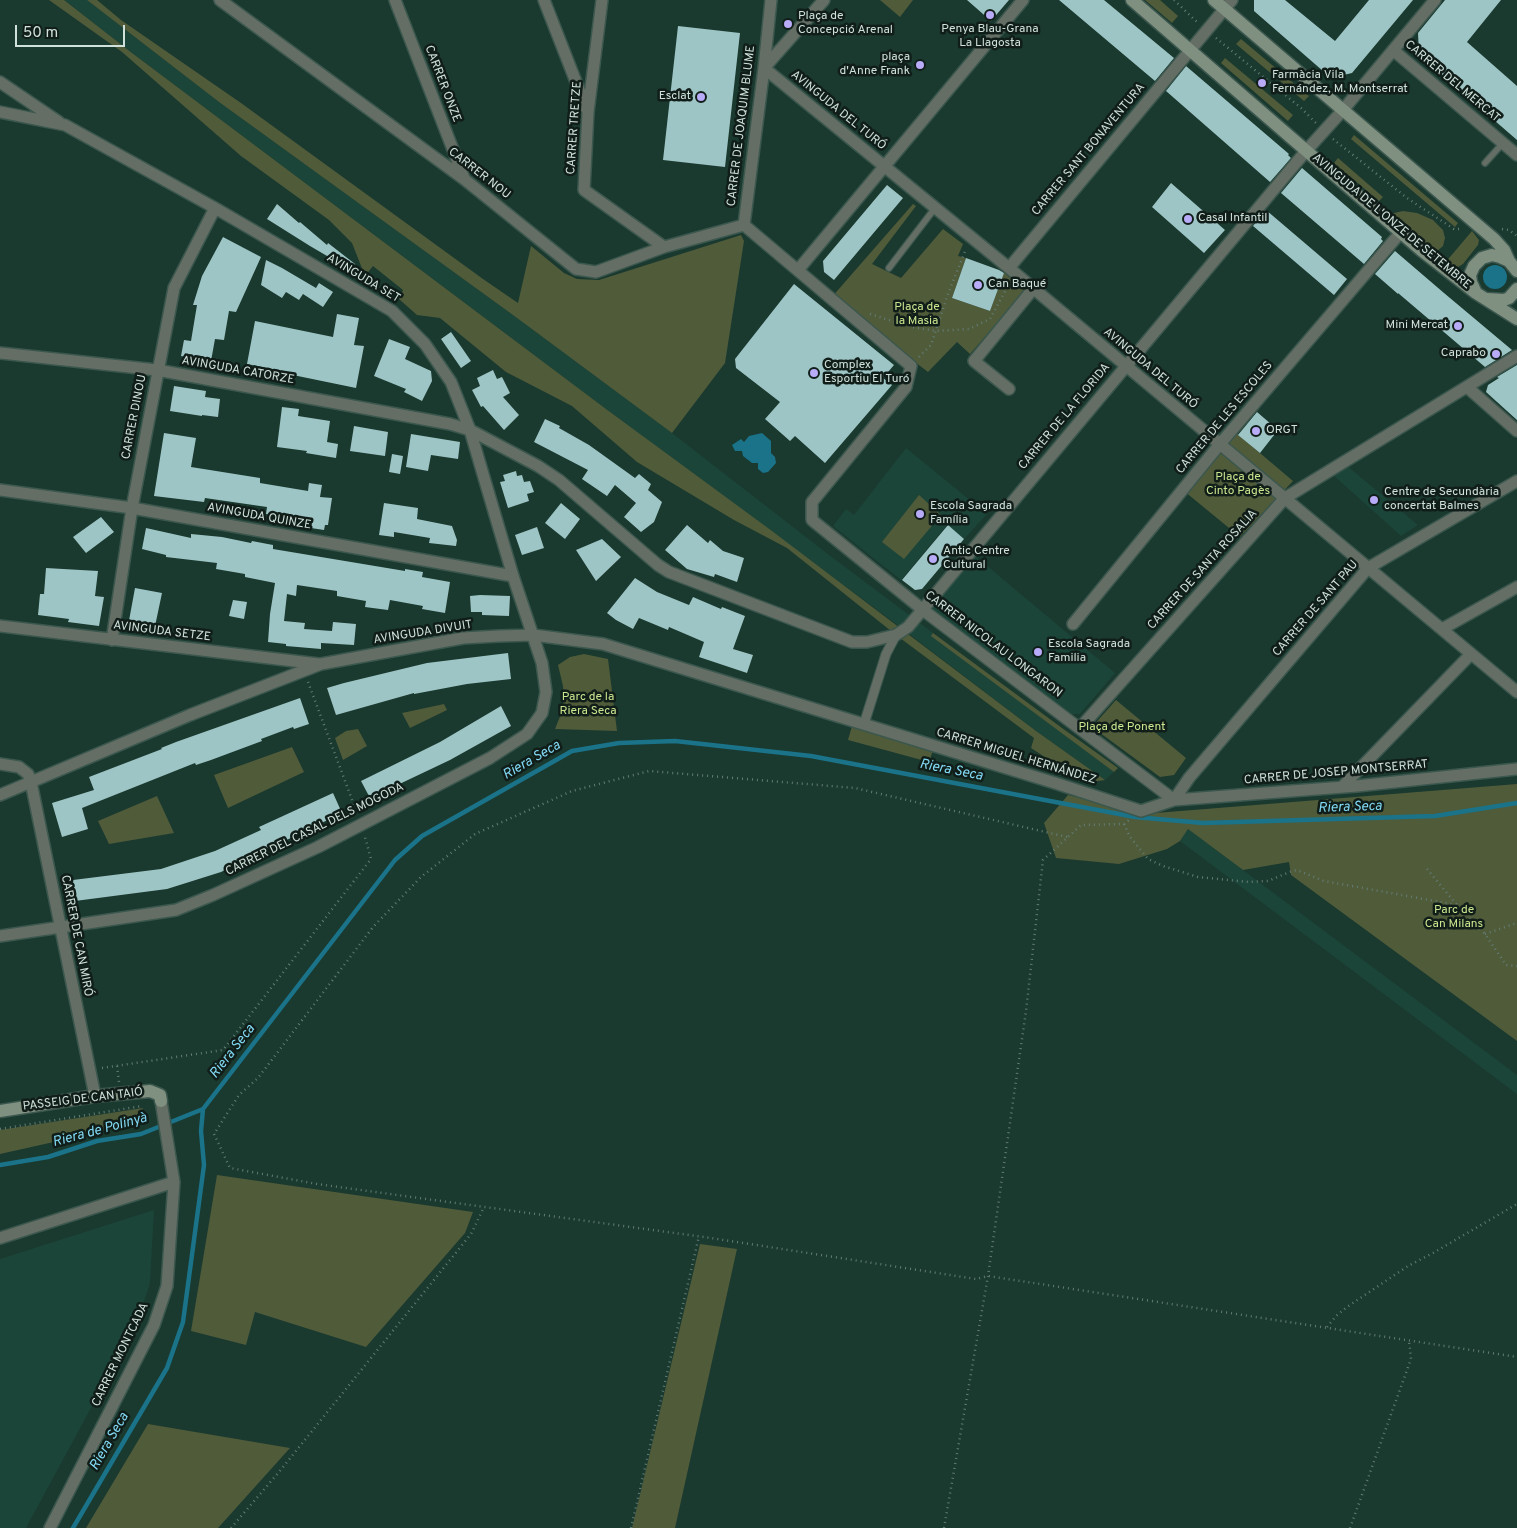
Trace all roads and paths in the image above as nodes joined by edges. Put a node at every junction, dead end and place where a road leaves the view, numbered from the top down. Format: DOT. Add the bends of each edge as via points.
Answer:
graph roads {
  1 [pos="220,0"];
  2 [pos="395,0"];
  3 [pos="544,0"];
  4 [pos="602,0"];
  5 [pos="770,0"];
  6 [pos="824,0"];
  7 [pos="1023,0"];
  8 [pos="1132,0"];
  9 [pos="1174,0"];
  10 [pos="1214,0"];
  11 [pos="1435,0"];
  12 [pos="1228,5"];
  13 [pos="1207,30"];
  14 [pos="1190,49"];
  15 [pos="1393,50"];
  16 [pos="764,68"];
  17 [pos="0,82"];
  18 [pos="1343,110"];
  19 [pos="0,112"];
  20 [pos="588,112"];
  21 [pos="64,125"];
  22 [pos="1323,130"];
  23 [pos="1503,143"];
  24 [pos="1306,151"];
  25 [pos="1517,155"];
  26 [pos="1485,163"];
  27 [pos="884,166"];
  28 [pos="464,179"];
  29 [pos="215,208"];
  30 [pos="935,208"];
  31 [pos="1472,220"];
  32 [pos="744,225"];
  33 [pos="1498,228"];
  34 [pos="1401,232"];
  35 [pos="1517,236"];
  36 [pos="971,238"];
  37 [pos="664,247"];
  38 [pos="1513,266"];
  39 [pos="889,268"];
  40 [pos="798,270"];
  41 [pos="1012,271"];
  42 [pos="1033,290"];
  43 [pos="1516,293"];
  44 [pos="1481,296"];
  45 [pos="857,320"];
  46 [pos="1517,320"];
  47 [pos="936,331"];
  48 [pos="0,353"];
  49 [pos="1517,356"];
  50 [pos="914,363"];
  51 [pos="1126,366"];
  52 [pos="157,370"];
  53 [pos="1467,387"];
  54 [pos="1009,388"];
  55 [pos="470,430"];
  56 [pos="1517,431"];
  57 [pos="1220,444"];
  58 [pos="1517,480"];
  59 [pos="0,490"];
  60 [pos="1284,498"];
  61 [pos="812,502"];
  62 [pos="132,508"];
  63 [pos="1368,568"];
  64 [pos="513,576"];
  65 [pos="1517,587"];
  66 [pos="923,610"];
  67 [pos="1073,624"];
  68 [pos="0,626"];
  69 [pos="1442,629"];
  70 [pos="533,635"];
  71 [pos="896,635"];
  72 [pos="112,640"];
  73 [pos="1471,654"];
  74 [pos="321,664"];
  75 [pos="304,671"];
  76 [pos="1517,691"];
  77 [pos="864,724"];
  78 [pos="1080,728"];
  79 [pos="0,764"];
  80 [pos="1517,769"];
  81 [pos="31,782"];
  82 [pos="1342,787"];
  83 [pos="0,795"];
  84 [pos="1174,800"];
  85 [pos="1140,811"];
  86 [pos="361,824"];
  87 [pos="1124,824"];
  88 [pos="1067,837"];
  89 [pos="1427,869"];
  90 [pos="1457,905"];
  91 [pos="1517,923"];
  92 [pos="61,927"];
  93 [pos="1485,934"];
  94 [pos="0,936"];
  95 [pos="1517,966"];
  96 [pos="90,1071"];
  97 [pos="95,1096"];
  98 [pos="161,1101"];
  99 [pos="0,1111"];
  100 [pos="0,1129"];
  101 [pos="174,1182"];
  102 [pos="1517,1204"];
  103 [pos="484,1207"];
  104 [pos="699,1236"];
  105 [pos="0,1238"];
  106 [pos="988,1276"];
  107 [pos="1327,1328"];
  108 [pos="1408,1340"];
  109 [pos="1517,1356"];
  110 [pos="50,1528"];
  111 [pos="231,1528"];
  112 [pos="631,1528"];
  113 [pos="944,1528"];
  114 [pos="1350,1528"];
  1 -- 28 [label="street, CARRER NOU"];
  2 -- 28 [label="street, CARRER ONZE"];
  3 -- 20 [label="street"];
  4 -- 20 [label="street, CARRER TRETZE"];
  5 -- 16 [label="street, CARRER DE JOAQUIM BLUME"];
  6 -- 16 [label="street"];
  7 -- 27 [label="street"];
  8 -- 14 [label="main road, AVINGUDA DE L'ONZE DE SETEMBRE"];
  9 -- 13 [label="path"];
  10 -- 12 [label="main road"];
  11 -- 15 [label="street, AVINGUDA DE L'ONZE DE SETEMBRE"];
  12 -- 13 [label="street"];
  12 -- 18 [label="main road"];
  13 -- 14 [label="street"];
  13 -- 22 [label="path"];
  14 -- 24 [label="main road, AVINGUDA DE L'ONZE DE SETEMBRE"];
  14 -- 41 [label="street, CARRER SANT BONAVENTURA"];
  15 -- 18 [label="street, AVINGUDA DE L'ONZE DE SETEMBRE"];
  15 -- 23 [label="street, CARRER DEL MERCAT"];
  16 -- 27 [label="street, AVINGUDA DEL TURÓ"];
  16 -- 32 [label="street, CARRER DE JOAQUIM BLUME"];
  17 -- 21 [label="street"];
  18 -- 22 [label="street, AVINGUDA DE L'ONZE DE SETEMBRE"];
  18 -- 31 [label="main road"];
  19 -- 21 [label="street, AVINGUDA SET"];
  20 -- 37 [label="street, CARRER TRETZE" via="584,190"];
  21 -- 29 [label="street, AVINGUDA SET"];
  22 -- 24 [label="street, AVINGUDA DE L'ONZE DE SETEMBRE"];
  22 -- 31 [label="path" via="1407,198 1454,229 1466,229"];
  23 -- 25 [label="street, CARRER DEL MERCAT"];
  23 -- 26 [label="lane"];
  24 -- 34 [label="main road, AVINGUDA DE L'ONZE DE SETEMBRE"];
  24 -- 51 [label="street, CARRER DE LA FLORIDA"];
  27 -- 30 [label="street, AVINGUDA DEL TURÓ"];
  27 -- 40 [label="street"];
  28 -- 37 [label="street, CARRER NOU" via="576,269 596,272"];
  29 -- 52 [label="street, CARRER DINOU" via="174,288"];
  29 -- 55 [label="street, AVINGUDA SET" via="392,311 425,344 451,382"];
  30 -- 36 [label="street, AVINGUDA DEL TURÓ"];
  30 -- 39 [label="lane"];
  31 -- 38 [label="main road" via="1504,250"];
  32 -- 37 [label="street, CARRER NOU"];
  32 -- 40 [label="street, CARRER DE JOAQUIM BLUME"];
  33 -- 35 [label="path"];
  34 -- 44 [label="main road, AVINGUDA DE L'ONZE DE SETEMBRE"];
  34 -- 57 [label="street, CARRER DE LES ESCOLES"];
  36 -- 41 [label="street, AVINGUDA DEL TURÓ"];
  36 -- 47 [label="path"];
  38 -- 44 [label="main road" via="1492,255 1482,258 1470,275"];
  40 -- 45 [label="street, CARRER DE JOAQUIM BLUME"];
  41 -- 42 [label="street, AVINGUDA DEL TURÓ"];
  41 -- 47 [label="path" via="990,319 969,329"];
  42 -- 51 [label="street, AVINGUDA DEL TURÓ"];
  42 -- 54 [label="street" via="974,361"];
  43 -- 44 [label="main road" via="1504,300"];
  44 -- 46 [label="main road, AVINGUDA DE L'ONZE DE SETEMBRE"];
  45 -- 47 [label="path" via="864,311 912,327"];
  45 -- 61 [label="street, CARRER DE JOAQUIM BLUME" via="912,366 906,387"];
  47 -- 50 [label="path" via="931,345"];
  48 -- 52 [label="street, AVINGUDA CATORZE"];
  49 -- 53 [label="street, CARRER DE SANTA ROSALIA"];
  51 -- 57 [label="street, AVINGUDA DEL TURÓ"];
  51 -- 66 [label="street, CARRER DE LA FLORIDA"];
  52 -- 55 [label="street, AVINGUDA CATORZE"];
  52 -- 62 [label="street, CARRER DINOU"];
  53 -- 56 [label="street"];
  53 -- 60 [label="street, CARRER DE SANTA ROSALIA"];
  55 -- 64 [label="street, AVINGUDA SET"];
  55 -- 71 [label="street, AVINGUDA CATORZE" via="559,480 669,572 852,642"];
  57 -- 60 [label="street, AVINGUDA DEL TURÓ"];
  57 -- 67 [label="street, CARRER DE LES ESCOLES"];
  58 -- 63 [label="street, CARRER DE SANT PAU"];
  59 -- 62 [label="street, AVINGUDA QUINZE"];
  60 -- 63 [label="street, AVINGUDA DEL TURÓ"];
  60 -- 78 [label="street, CARRER DE SANTA ROSALIA"];
  61 -- 66 [label="street, CARRER NICOLAU LONGARON" via="812,520"];
  62 -- 64 [label="street, AVINGUDA QUINZE"];
  62 -- 72 [label="street, CARRER DINOU"];
  63 -- 69 [label="street, AVINGUDA DEL TURÓ"];
  63 -- 84 [label="street, CARRER DE SANT PAU" via="1189,778"];
  64 -- 70 [label="street, AVINGUDA SET"];
  65 -- 69 [label="street"];
  66 -- 71 [label="street, CARRER DE LA FLORIDA"];
  66 -- 78 [label="street, CARRER NICOLAU LONGARON"];
  68 -- 72 [label="street, AVINGUDA SETZE"];
  69 -- 73 [label="street, AVINGUDA DEL TURÓ"];
  70 -- 74 [label="street, AVINGUDA DIVUIT" via="463,638"];
  70 -- 77 [label="street, AVINGUDA DIVUIT" via="603,644"];
  70 -- 86 [label="street, CARRER DEL CASAL DELS MOGODA" via="542,663 546,692 542,712 527,734 490,758"];
  71 -- 77 [label="street" via="886,654"];
  72 -- 74 [label="street, AVINGUDA SETZE"];
  73 -- 76 [label="street, AVINGUDA DEL TURÓ"];
  73 -- 82 [label="street"];
  74 -- 75 [label="street, AVINGUDA DIVUIT"];
  75 -- 81 [label="street, AVINGUDA DIVUIT"];
  75 -- 86 [label="path"];
  77 -- 85 [label="street, CARRER MIGUEL HERNÁNDEZ"];
  78 -- 84 [label="street, CARRER NICOLAU LONGARON"];
  79 -- 81 [label="street" via="19,767 28,774"];
  80 -- 82 [label="street, CARRER DE JOSEP MONTSERRAT"];
  81 -- 83 [label="street, AVINGUDA DIVUIT"];
  81 -- 92 [label="street, CARRER DE CAN MIRÓ"];
  82 -- 84 [label="street, CARRER DE JOSEP MONTSERRAT"];
  84 -- 85 [label="street, CARRER DE JOSEP MONTSERRAT"];
  85 -- 87 [label="path"];
  86 -- 92 [label="street, CARRER DEL CASAL DELS MOGODA" via="309,851 176,910"];
  86 -- 96 [label="path" via="371,859 223,1050"];
  87 -- 88 [label="path" via="1081,825"];
  87 -- 90 [label="path" via="1148,859 1198,877 1268,881 1297,870 1324,881"];
  88 -- 103 [label="path" via="855,788 649,771 572,791 475,834 421,877 372,927 258,1078 239,1096 214,1134 230,1168 317,1184"];
  88 -- 106 [label="path" via="1043,860 1026,1011"];
  89 -- 90 [label="path"];
  90 -- 93 [label="path"];
  91 -- 93 [label="path"];
  92 -- 94 [label="street, CARRER DEL CASAL DELS MOGODA"];
  92 -- 96 [label="street, CARRER DE CAN MIRÓ"];
  93 -- 95 [label="path" via="1506,965"];
  96 -- 97 [label="street, CARRER DE CAN MIRÓ"];
  97 -- 98 [label="main road, PASSEIG DE CAN TAIÓ" via="150,1091 160,1095"];
  97 -- 99 [label="main road, PASSEIG DE CAN TAIÓ"];
  98 -- 100 [label="path" via="131,1109"];
  98 -- 101 [label="street, CARRER MONTCADA"];
  101 -- 105 [label="street"];
  101 -- 110 [label="street, CARRER MONTCADA" via="167,1286 154,1325"];
  102 -- 107 [label="path" via="1408,1266 1340,1312"];
  103 -- 104 [label="path"];
  103 -- 111 [label="path" via="471,1234"];
  104 -- 106 [label="path" via="976,1280"];
  104 -- 112 [label="path"];
  106 -- 107 [label="path"];
  106 -- 113 [label="path"];
  107 -- 108 [label="path"];
  108 -- 109 [label="path"];
  108 -- 114 [label="path" via="1411,1358"];
}
